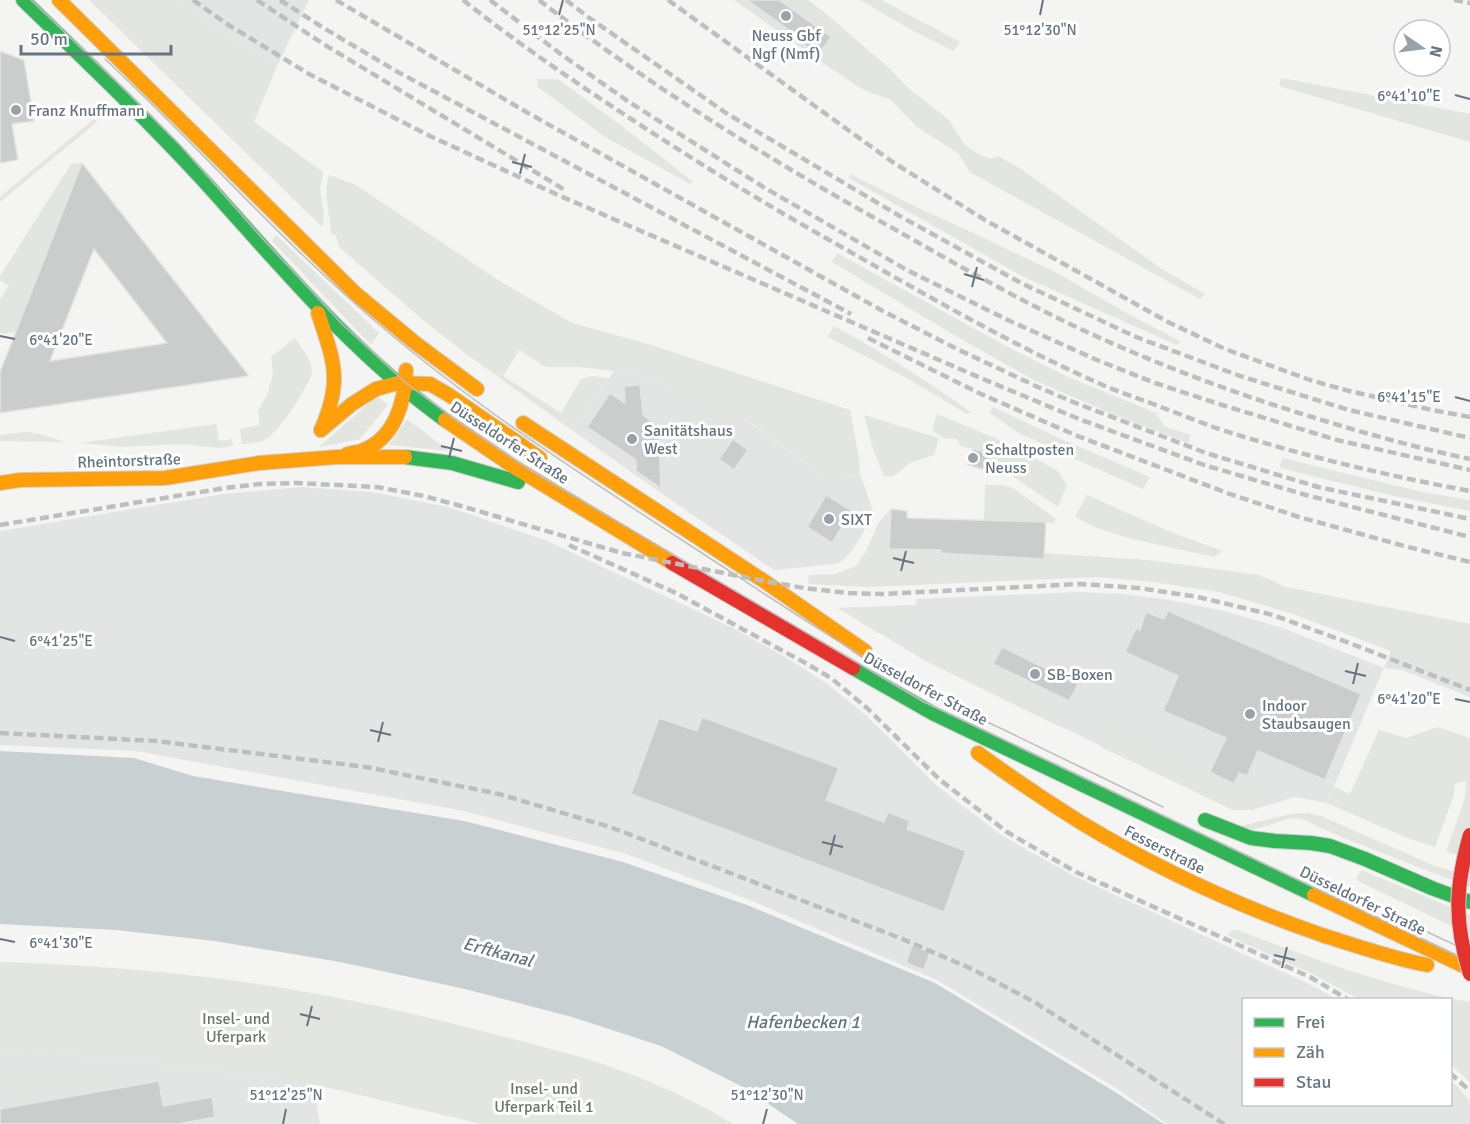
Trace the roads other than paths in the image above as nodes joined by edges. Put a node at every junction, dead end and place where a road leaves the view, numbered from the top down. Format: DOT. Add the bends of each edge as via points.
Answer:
graph roads {
  1 [pos="23,0"];
  2 [pos="60,0"];
  3 [pos="315,304"];
  4 [pos="393,325"];
  5 [pos="403,385"];
  6 [pos="488,397"];
  7 [pos="515,417"];
  8 [pos="321,430"];
  9 [pos="338,457"];
  10 [pos="259,463"];
  11 [pos="547,463"];
  12 [pos="0,483"];
  13 [pos="565,498"];
  14 [pos="758,594"];
  15 [pos="879,683"];
  16 [pos="1470,836"];
  17 [pos="1277,854"];
  18 [pos="1470,902"];
  19 [pos="1452,937"];
  20 [pos="1470,946"];
  21 [pos="1470,972"];
  1 -- 3 [label="main road, Düsseldorfer Straße" via="151,124"];
  2 -- 4 [label="main road, Düsseldorfer Straße" via="312,252"];
  3 -- 5 [label="main road, Düsseldorfer Straße" via="367,356"];
  3 -- 8 [label="main road, Rheintorstraße" via="335,370 333,402"];
  4 -- 5 [label="main road, Rheintorstraße" via="403,352"];
  4 -- 6 [label="main road, Düsseldorfer Straße"];
  5 -- 8 [label="main road, Düsseldorfer Straße" via="376,389"];
  5 -- 9 [label="main road, Rheintorstraße" via="401,410 381,438 365,449"];
  5 -- 11 [label="main road, Düsseldorfer Straße" via="430,384"];
  5 -- 13 [label="main road, Düsseldorfer Straße" via="454,428"];
  7 -- 14 [label="main road, Düsseldorfer Straße" via="870,653"];
  8 -- 10 [label="main road, Rheintorstraße" via="279,457"];
  9 -- 10 [label="main road, Rheintorstraße"];
  9 -- 13 [label="main road, Rheintorstraße" via="400,457 452,464"];
  10 -- 12 [label="main road, Rheintorstraße" via="165,478"];
  13 -- 15 [label="main road, Düsseldorfer Straße"];
  15 -- 21 [label="main road, Düsseldorfer Straße" via="934,714"];
  15 -- 21 [label="main road, Fesserstraße" via="1050,802 1166,870 1273,917 1371,951"];
  16 -- 21 [label="main road, bridge" via="1458,888 1462,952"];
  17 -- 18 [label="main road" via="1200,818 1256,839 1329,846 1431,890"];
  19 -- 20 [label="main road"];
}
